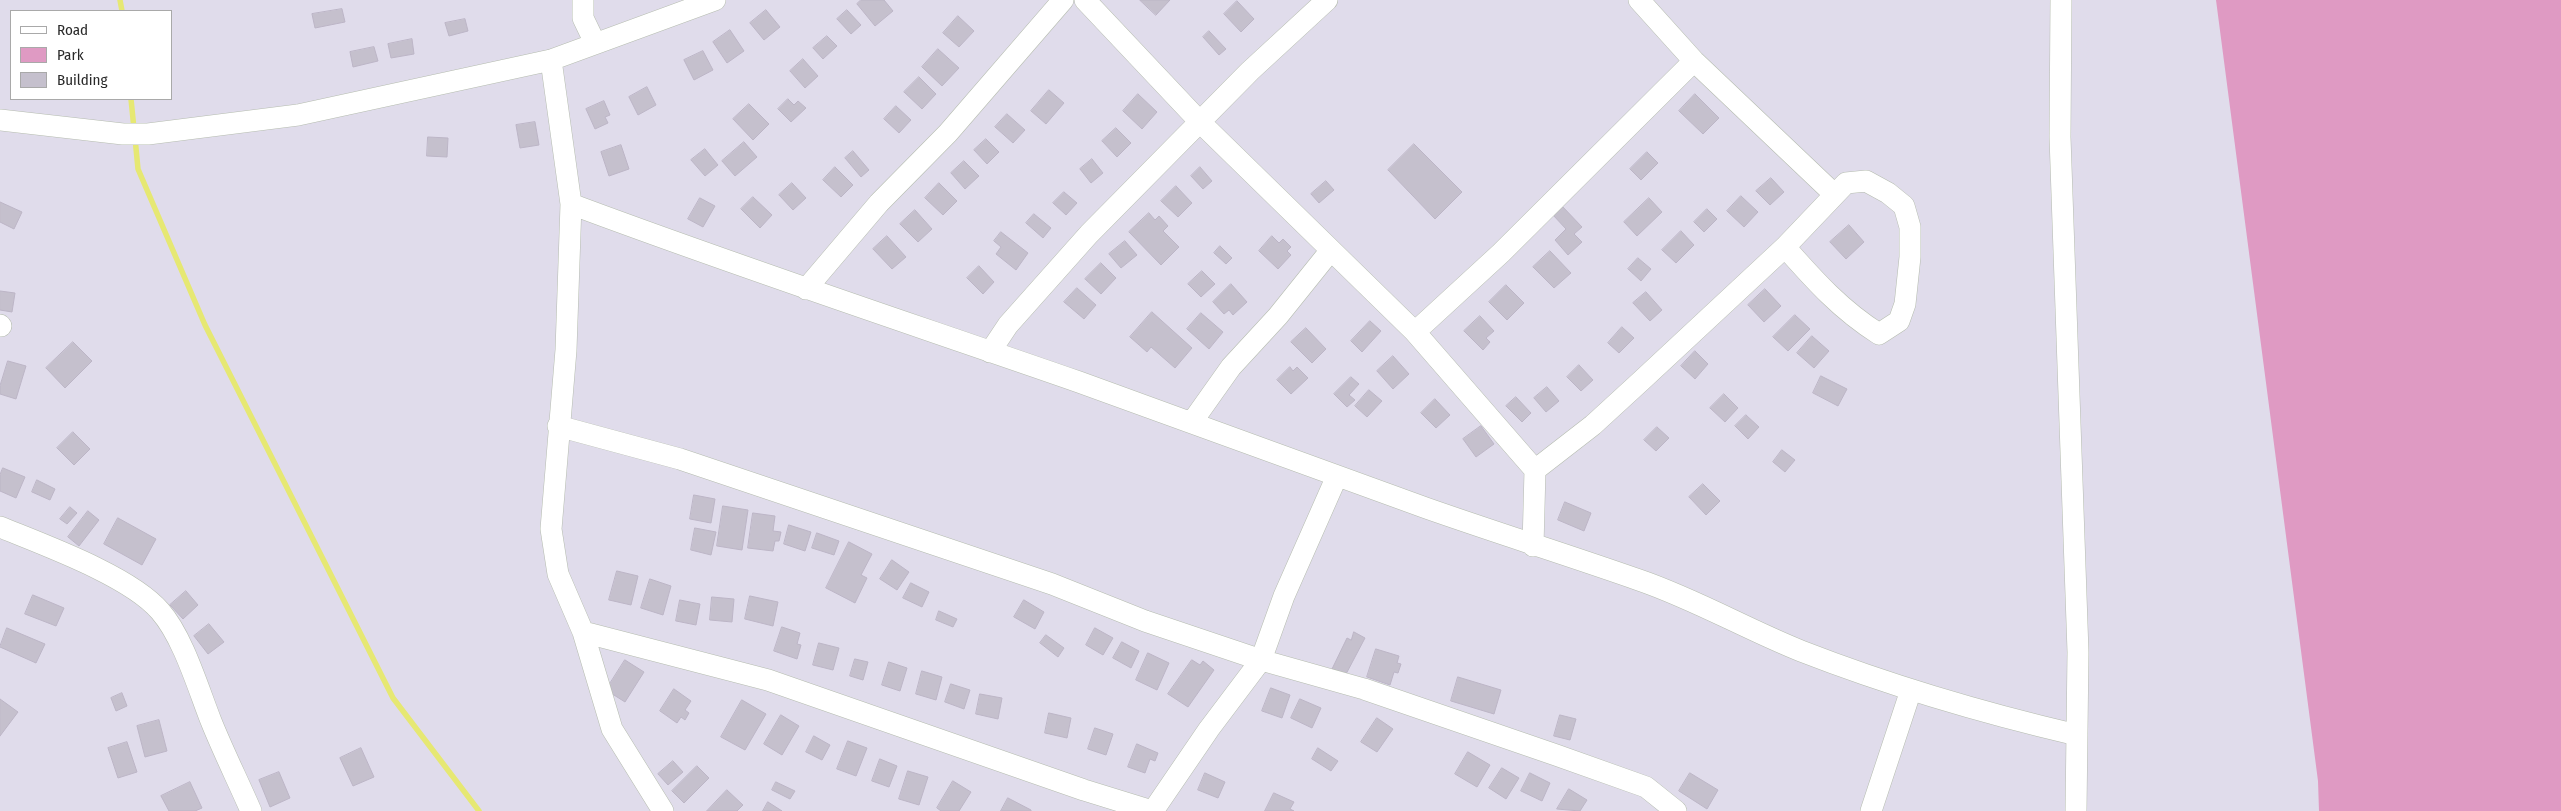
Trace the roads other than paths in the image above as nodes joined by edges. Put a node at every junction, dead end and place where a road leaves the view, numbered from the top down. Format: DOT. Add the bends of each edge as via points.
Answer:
graph roads {
  1 [pos="583,0"];
  2 [pos="715,0"];
  3 [pos="1063,0"];
  4 [pos="1085,0"];
  5 [pos="1327,0"];
  6 [pos="1639,0"];
  7 [pos="2061,0"];
  8 [pos="595,43"];
  9 [pos="551,60"];
  10 [pos="1694,61"];
  11 [pos="0,120"];
  12 [pos="1201,123"];
  13 [pos="1834,194"];
  14 [pos="571,204"];
  15 [pos="1785,247"];
  16 [pos="1331,250"];
  17 [pos="806,289"];
  18 [pos="1415,332"];
  19 [pos="990,352"];
  20 [pos="1192,422"];
  21 [pos="558,426"];
  22 [pos="1535,470"];
  23 [pos="1337,476"];
  24 [pos="0,527"];
  25 [pos="1533,546"];
  26 [pos="583,632"];
  27 [pos="1261,660"];
  28 [pos="1911,690"];
  29 [pos="2077,734"];
  30 [pos="251,811"];
  31 [pos="663,811"];
  32 [pos="1153,811"];
  33 [pos="1676,811"];
  34 [pos="1871,811"];
  35 [pos="2076,811"];
  1 -- 8 [label="street" via="583,18"];
  2 -- 8 [label="street"];
  3 -- 17 [label="street" via="948,132 879,203"];
  4 -- 12 [label="street"];
  5 -- 12 [label="street" via="1250,71"];
  6 -- 10 [label="street"];
  7 -- 29 [label="street" via="2060,137 2071,402"];
  8 -- 9 [label="street"];
  9 -- 11 [label="street" via="298,114 148,134"];
  9 -- 14 [label="street"];
  10 -- 13 [label="street"];
  10 -- 18 [label="street" via="1502,253"];
  12 -- 16 [label="street"];
  12 -- 19 [label="street" via="1089,234 1008,325"];
  13 -- 15 [label="street"];
  13 -- 15 [label="street" via="1846,183 1866,181 1904,206 1910,227 1910,257 1905,304 1899,322 1880,334 1853,318"];
  14 -- 17 [label="street"];
  14 -- 21 [label="street" via="566,350"];
  15 -- 22 [label="street" via="1593,425"];
  16 -- 18 [label="street"];
  16 -- 20 [label="street" via="1278,316 1231,367"];
  17 -- 19 [label="street"];
  18 -- 22 [label="street"];
  19 -- 20 [label="street"];
  20 -- 23 [label="street"];
  21 -- 26 [label="street" via="551,529 558,574"];
  21 -- 27 [label="street" via="680,459 1052,584 1145,621"];
  22 -- 25 [label="street"];
  23 -- 25 [label="street"];
  23 -- 27 [label="street" via="1284,596"];
  24 -- 30 [label="street" via="127,585 161,611 188,660 211,722"];
  25 -- 28 [label="street" via="1690,599 1799,650"];
  26 -- 31 [label="street" via="612,728"];
  26 -- 32 [label="street" via="768,680"];
  27 -- 32 [label="street"];
  27 -- 33 [label="street" via="1364,689 1646,787"];
  28 -- 29 [label="street" via="1995,716"];
  28 -- 34 [label="street"];
  29 -- 35 [label="street"];
}
